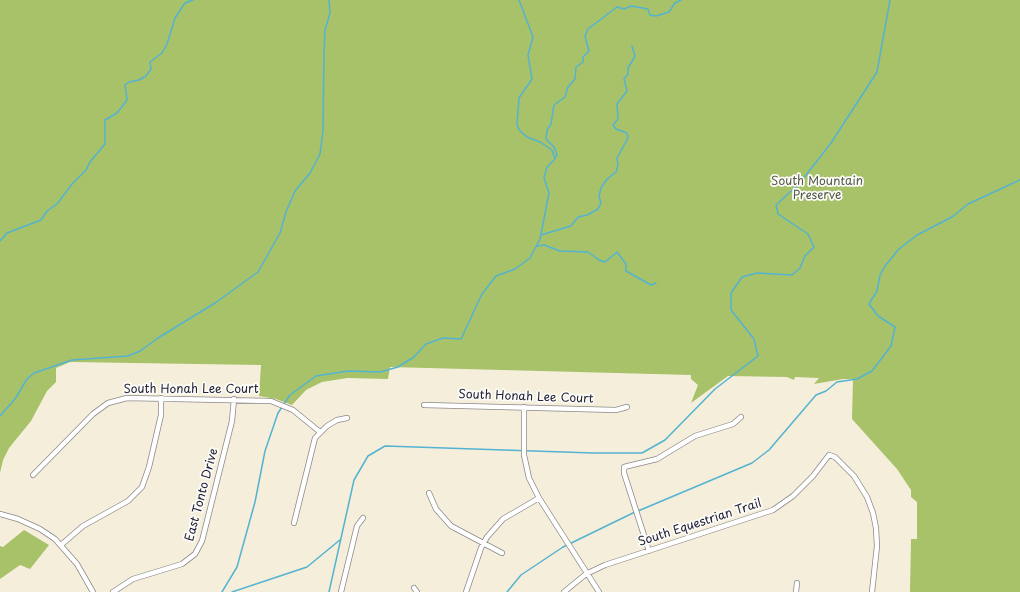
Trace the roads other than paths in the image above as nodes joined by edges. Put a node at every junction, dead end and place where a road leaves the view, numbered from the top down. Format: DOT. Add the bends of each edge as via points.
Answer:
graph roads {
  1 [pos="162,398"];
  2 [pos="234,399"];
  3 [pos="424,405"];
  4 [pos="524,407"];
  5 [pos="627,407"];
  6 [pos="741,417"];
  7 [pos="347,418"];
  8 [pos="320,432"];
  9 [pos="33,474"];
  10 [pos="429,493"];
  11 [pos="539,498"];
  12 [pos="0,514"];
  13 [pos="363,518"];
  14 [pos="294,523"];
  15 [pos="484,543"];
  16 [pos="61,545"];
  17 [pos="649,550"];
  18 [pos="502,553"];
  19 [pos="586,574"];
  20 [pos="797,583"];
  21 [pos="414,588"];
  22 [pos="93,592"];
  23 [pos="113,592"];
  24 [pos="341,592"];
  25 [pos="417,592"];
  26 [pos="466,592"];
  27 [pos="564,592"];
  28 [pos="599,592"];
  29 [pos="796,592"];
  30 [pos="872,592"];
  1 -- 2 [label="street, South Honah Lee Court"];
  1 -- 9 [label="street, South Honah Lee Court" via="127,398 108,403 93,414"];
  1 -- 16 [label="street" via="161,415 142,488 128,502 83,526"];
  2 -- 8 [label="street, South Honah Lee Court" via="279,403 307,420"];
  2 -- 23 [label="street, East Tonto Drive" via="232,421 202,541 195,554 182,564 133,579"];
  3 -- 4 [label="street, South Honah Lee Court"];
  4 -- 5 [label="street, South Honah Lee Court" via="616,410"];
  4 -- 11 [label="street" via="524,455 529,478"];
  6 -- 17 [label="street" via="733,424 695,436 657,459 626,465 624,473"];
  7 -- 8 [label="street" via="337,420"];
  8 -- 14 [label="street" via="315,438"];
  10 -- 15 [label="street" via="436,509 451,526"];
  11 -- 15 [label="street" via="503,519"];
  11 -- 19 [label="street"];
  12 -- 16 [label="street" via="40,529"];
  13 -- 24 [label="street" via="357,526"];
  15 -- 18 [label="street"];
  15 -- 26 [label="street"];
  16 -- 22 [label="street" via="77,564"];
  17 -- 19 [label="street, South Equestrian Trail"];
  17 -- 30 [label="street, South Equestrian Trail" via="773,510 793,496 829,455 835,457 854,476 873,513 877,546"];
  19 -- 27 [label="street, South Equestrian Trail"];
  19 -- 28 [label="street"];
  20 -- 29 [label="street"];
  21 -- 25 [label="street"];
}
